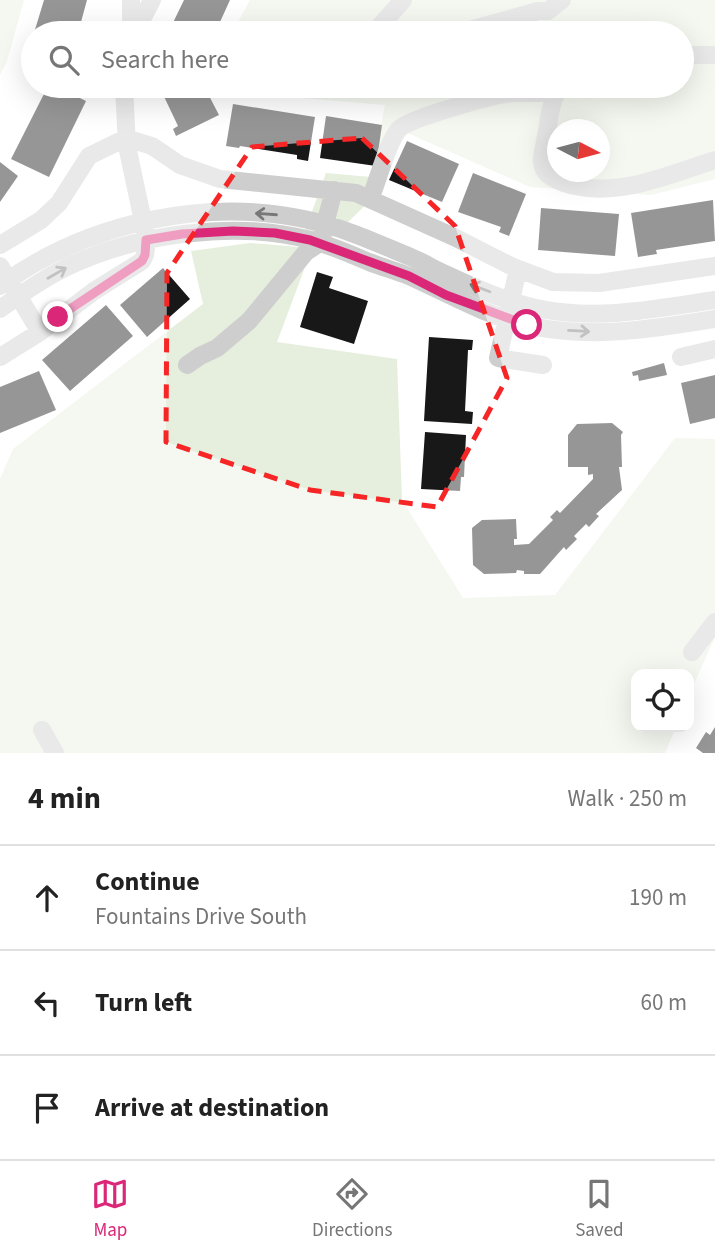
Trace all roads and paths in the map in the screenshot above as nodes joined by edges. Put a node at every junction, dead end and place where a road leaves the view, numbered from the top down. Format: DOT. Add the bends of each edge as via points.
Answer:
graph roads {
  1 [pos="131,0"];
  2 [pos="152,0"];
  3 [pos="404,0"];
  4 [pos="562,0"];
  5 [pos="132,21"];
  6 [pos="140,21"];
  7 [pos="385,21"];
  8 [pos="502,21"];
  9 [pos="694,55"];
  10 [pos="715,55"];
  11 [pos="124,98"];
  12 [pos="488,98"];
  13 [pos="554,98"];
  14 [pos="126,138"];
  15 [pos="715,160"];
  16 [pos="334,190"];
  17 [pos="370,199"];
  18 [pos="143,221"];
  19 [pos="325,225"];
  20 [pos="146,240"];
  21 [pos="320,243"];
  22 [pos="0,245"];
  23 [pos="715,266"];
  24 [pos="518,269"];
  25 [pos="3,277"];
  26 [pos="19,295"];
  27 [pos="512,300"];
  28 [pos="715,300"];
  29 [pos="0,309"];
  30 [pos="507,318"];
  31 [pos="715,319"];
  32 [pos="40,332"];
  33 [pos="715,349"];
  34 [pos="0,357"];
  35 [pos="681,357"];
  36 [pos="187,365"];
  37 [pos="543,365"];
  38 [pos="715,622"];
  39 [pos="692,652"];
  1 -- 5 [label="street"];
  2 -- 6 [label="street"];
  3 -- 7 [label="street"];
  4 -- 8 [label="street" via="548,11"];
  9 -- 10 [label="street"];
  11 -- 14 [label="street"];
  12 -- 17 [label="street" via="406,125 394,138"];
  13 -- 15 [label="street" via="542,163 548,174 560,181 584,188 636,185"];
  14 -- 16 [label="street" via="220,179"];
  14 -- 18 [label="street"];
  14 -- 22 [label="street" via="89,156 59,203"];
  16 -- 17 [label="street"];
  16 -- 19 [label="street"];
  17 -- 24 [label="street"];
  19 -- 18 [label="street, one-way" via="233,212"];
  18 -- 20 [label="street"];
  18 -- 25 [label="street" via="60,249"];
  19 -- 21 [label="street"];
  27 -- 19 [label="street, one-way"];
  20 -- 21 [label="street" via="233,231 275,233"];
  26 -- 20 [label="street, one-way" via="68,266"];
  20 -- 32 [label="street" via="142,261"];
  21 -- 30 [label="street"];
  21 -- 36 [label="street" via="306,252 249,321"];
  23 -- 24 [label="street" via="599,283 553,282"];
  24 -- 27 [label="street"];
  25 -- 26 [label="street"];
  26 -- 29 [label="street"];
  26 -- 32 [label="street"];
  27 -- 28 [label="street" via="552,311 588,313 660,310"];
  27 -- 30 [label="street"];
  30 -- 31 [label="street, one-way" via="549,329 588,332 662,328"];
  30 -- 37 [label="street" via="498,358"];
  32 -- 34 [label="street"];
  33 -- 35 [label="street"];
  38 -- 39 [label="street"];
}
